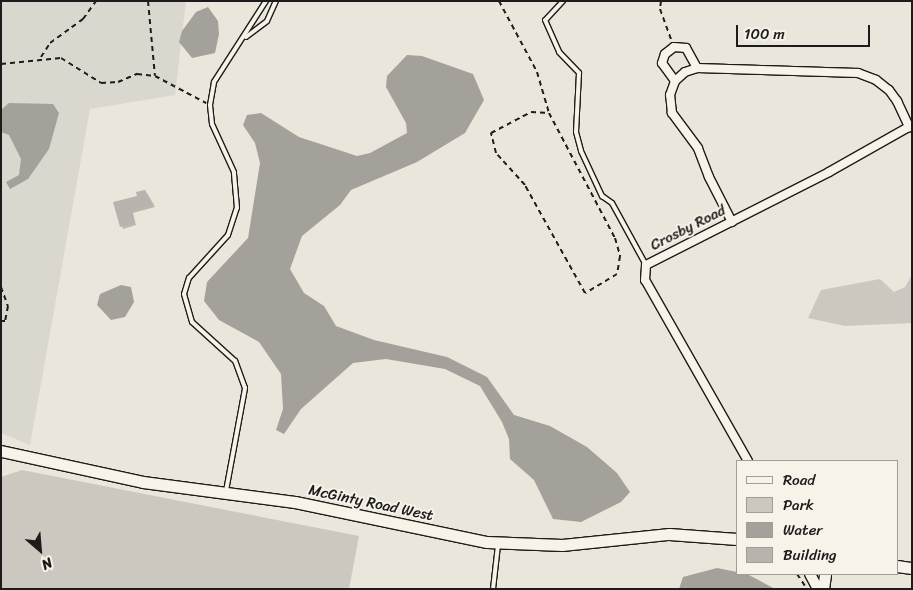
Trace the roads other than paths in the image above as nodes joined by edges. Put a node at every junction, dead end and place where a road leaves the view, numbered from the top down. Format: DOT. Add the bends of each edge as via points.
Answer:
graph roads {
  1 [pos="266,1"];
  2 [pos="276,1"];
  3 [pos="563,1"];
  4 [pos="242,40"];
  5 [pos="697,68"];
  6 [pos="675,81"];
  7 [pos="910,126"];
  8 [pos="732,222"];
  9 [pos="646,265"];
  10 [pos="1,451"];
  11 [pos="747,460"];
  12 [pos="225,493"];
  13 [pos="736,539"];
  14 [pos="498,543"];
  15 [pos="898,566"];
  16 [pos="912,568"];
  17 [pos="811,575"];
  18 [pos="825,575"];
  19 [pos="493,589"];
  20 [pos="818,589"];
  21 [pos="823,589"];
  1 -- 4 [label="lane"];
  2 -- 4 [label="lane" via="267,21"];
  3 -- 9 [label="lane" via="545,20 559,52 579,73 576,132 581,152 602,196 612,203"];
  4 -- 12 [label="lane" via="214,82 210,105 212,124 234,172 237,208 228,235 189,278 184,294 192,322 235,361 246,388"];
  5 -- 6 [label="street" via="685,72"];
  5 -- 6 [label="street" via="686,48 674,47 665,54 662,63"];
  5 -- 7 [label="street" via="858,72 889,90"];
  6 -- 8 [label="street" via="670,95 672,113 698,148"];
  7 -- 8 [label="street, Crosby Road"];
  8 -- 9 [label="street, Crosby Road"];
  9 -- 11 [label="street, Crosby Road" via="646,280"];
  10 -- 12 [label="main road, McGinty Road West" via="143,482"];
  12 -- 14 [label="main road, McGinty Road West" via="295,502"];
  13 -- 14 [label="main road, McGinty Road West" via="669,534 562,544"];
  14 -- 19 [label="lane"];
  15 -- 16 [label="main road"];
  17 -- 20 [label="street"];
  18 -- 21 [label="main road"];
}
